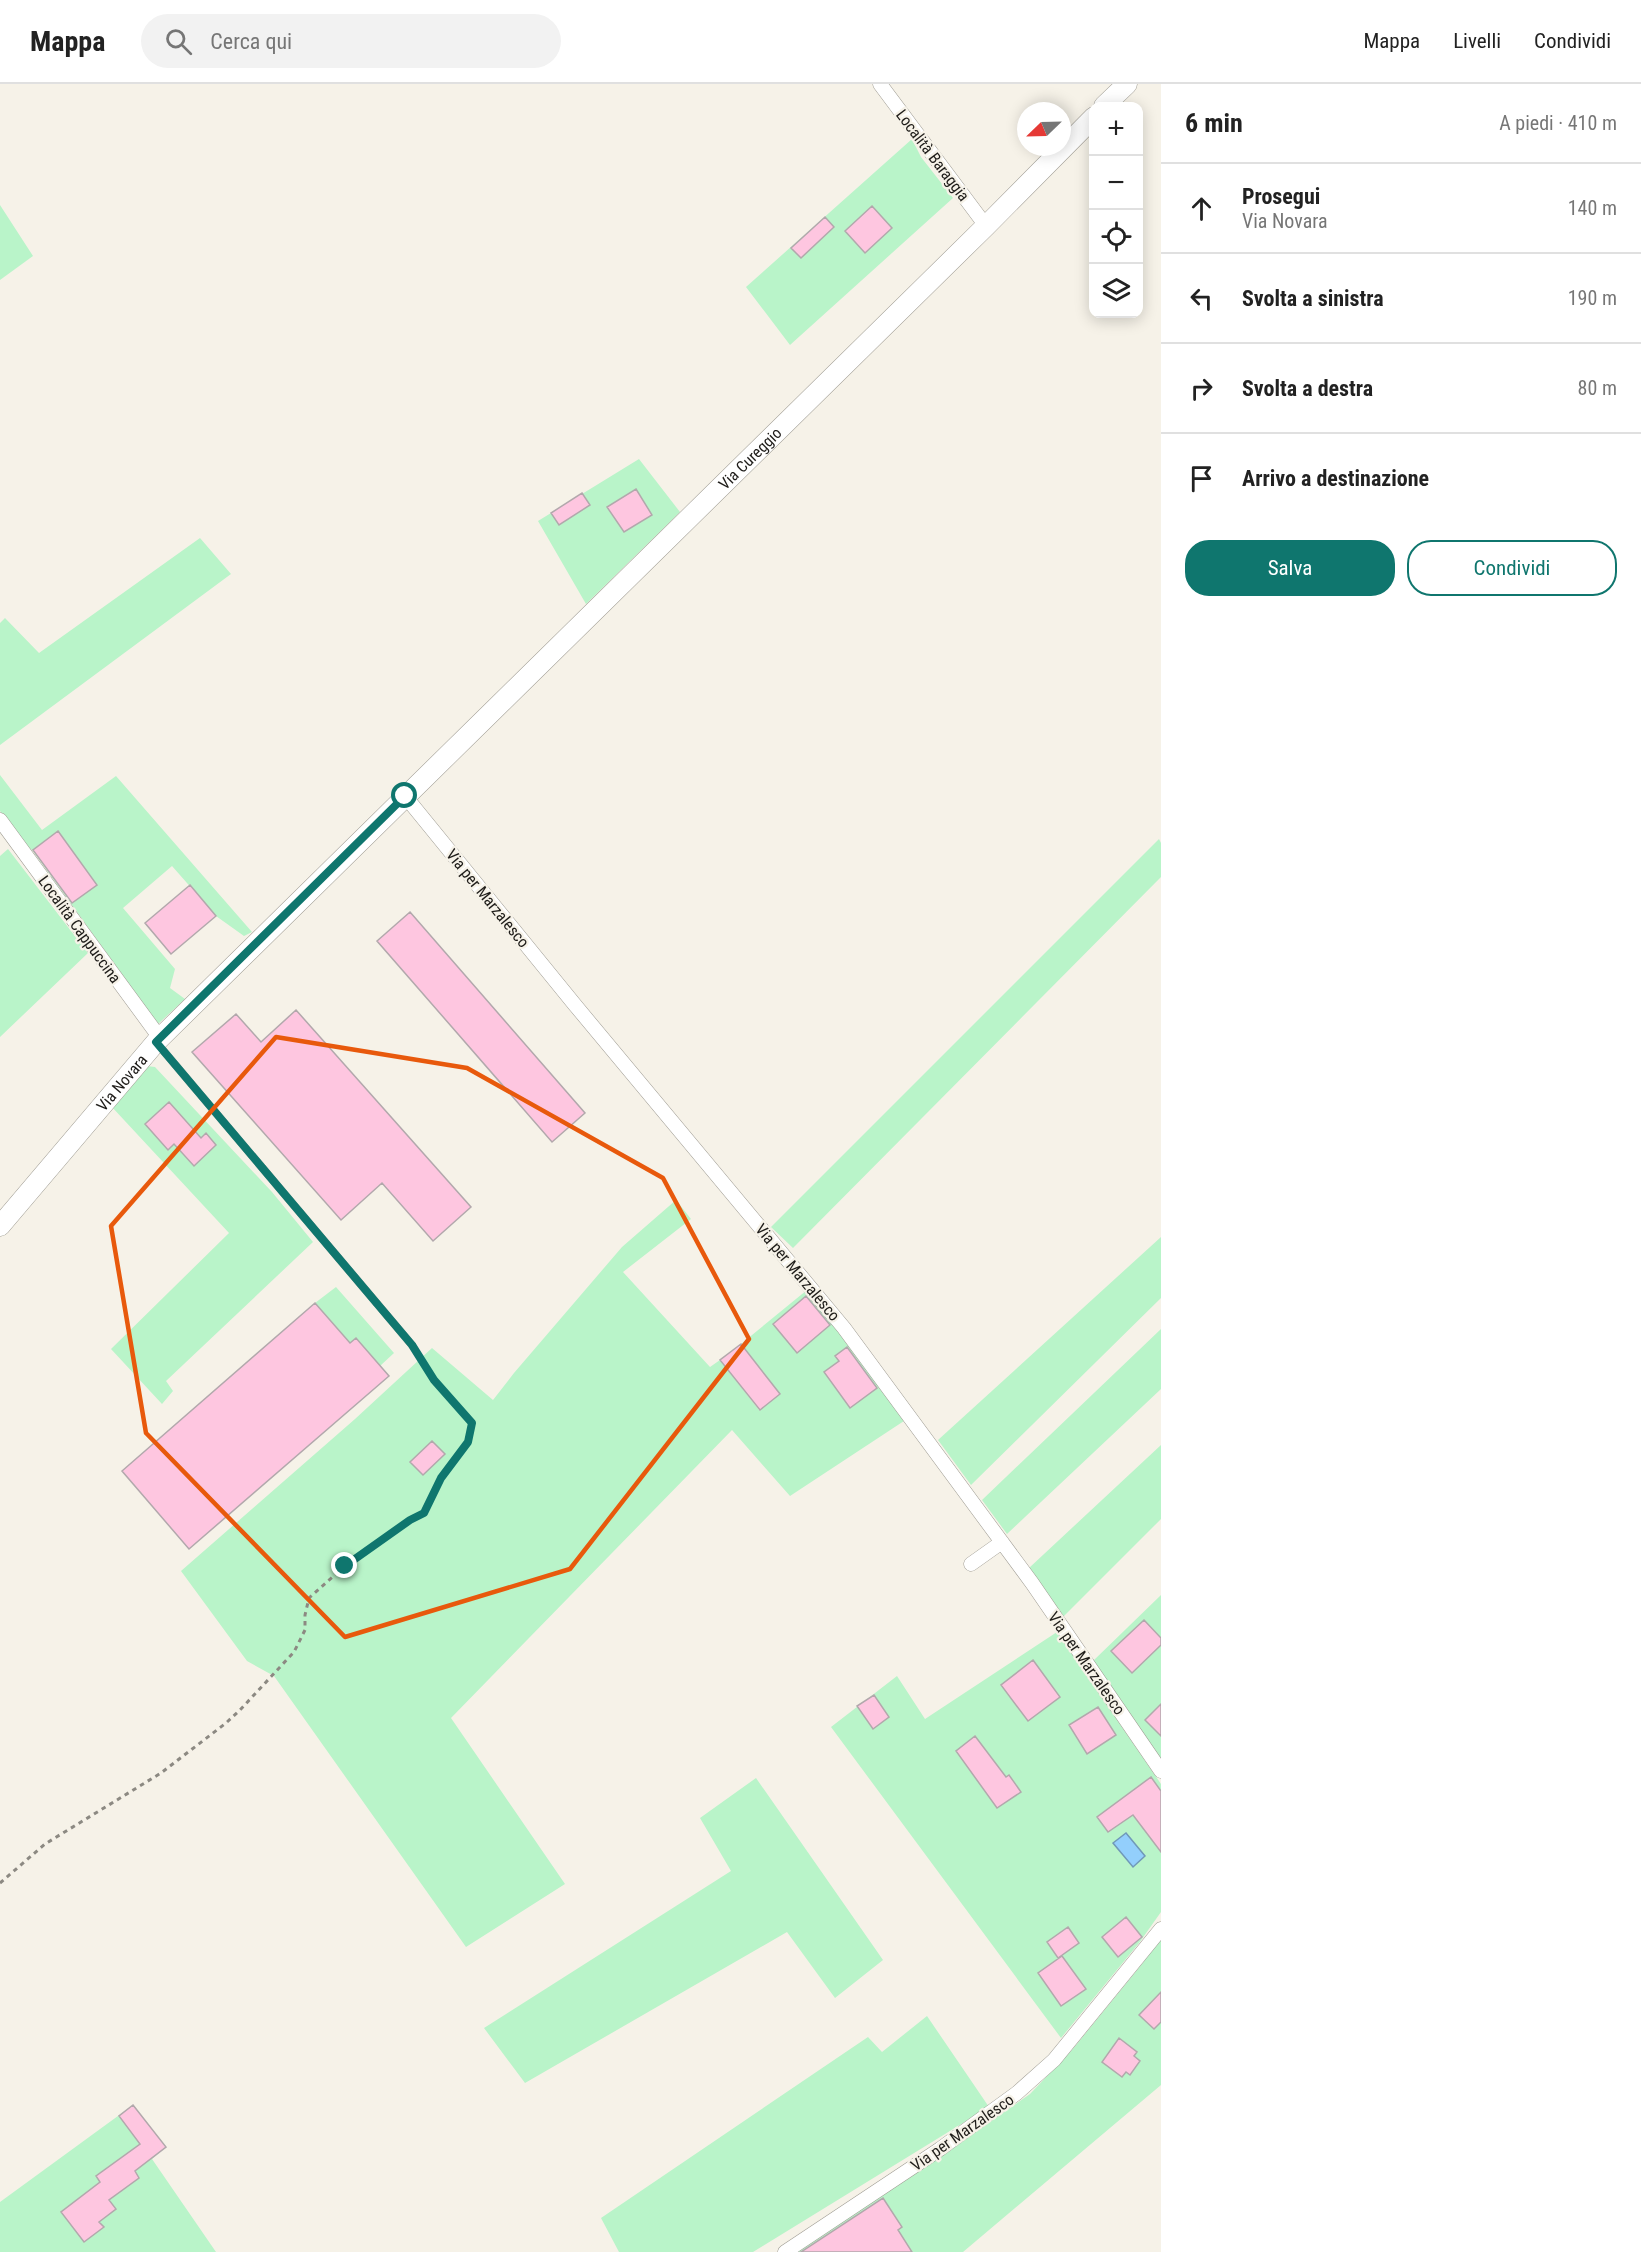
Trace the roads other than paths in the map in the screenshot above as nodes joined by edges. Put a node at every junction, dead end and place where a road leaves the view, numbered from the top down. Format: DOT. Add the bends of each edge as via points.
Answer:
graph roads {
  1 [pos="880,84"];
  2 [pos="1126,84"];
  3 [pos="1108,102"];
  4 [pos="1089,122"];
  5 [pos="986,226"];
  6 [pos="405,796"];
  7 [pos="0,820"];
  8 [pos="158,1040"];
  9 [pos="0,1226"];
  10 [pos="412,1345"];
  11 [pos="1002,1542"];
  12 [pos="970,1564"];
  13 [pos="1161,1771"];
  14 [pos="1161,1929"];
  15 [pos="785,2252"];
  1 -- 5 [label="street, Località Baraggia"];
  2 -- 3 [label="main road"];
  4 -- 5 [label="main road, Via Cureggio"];
  5 -- 6 [label="main road, Via Cureggio"];
  6 -- 8 [label="main road, Via Novara"];
  6 -- 11 [label="street, Via per Marzalesco" via="844,1328"];
  7 -- 8 [label="street, Località Cappuccina"];
  8 -- 9 [label="main road, Via Novara"];
  8 -- 10 [label="lane"];
  11 -- 12 [label="street"];
  11 -- 13 [label="street, Via per Marzalesco"];
  14 -- 15 [label="street, Via per Marzalesco" via="1054,2060 1017,2093"];
}
